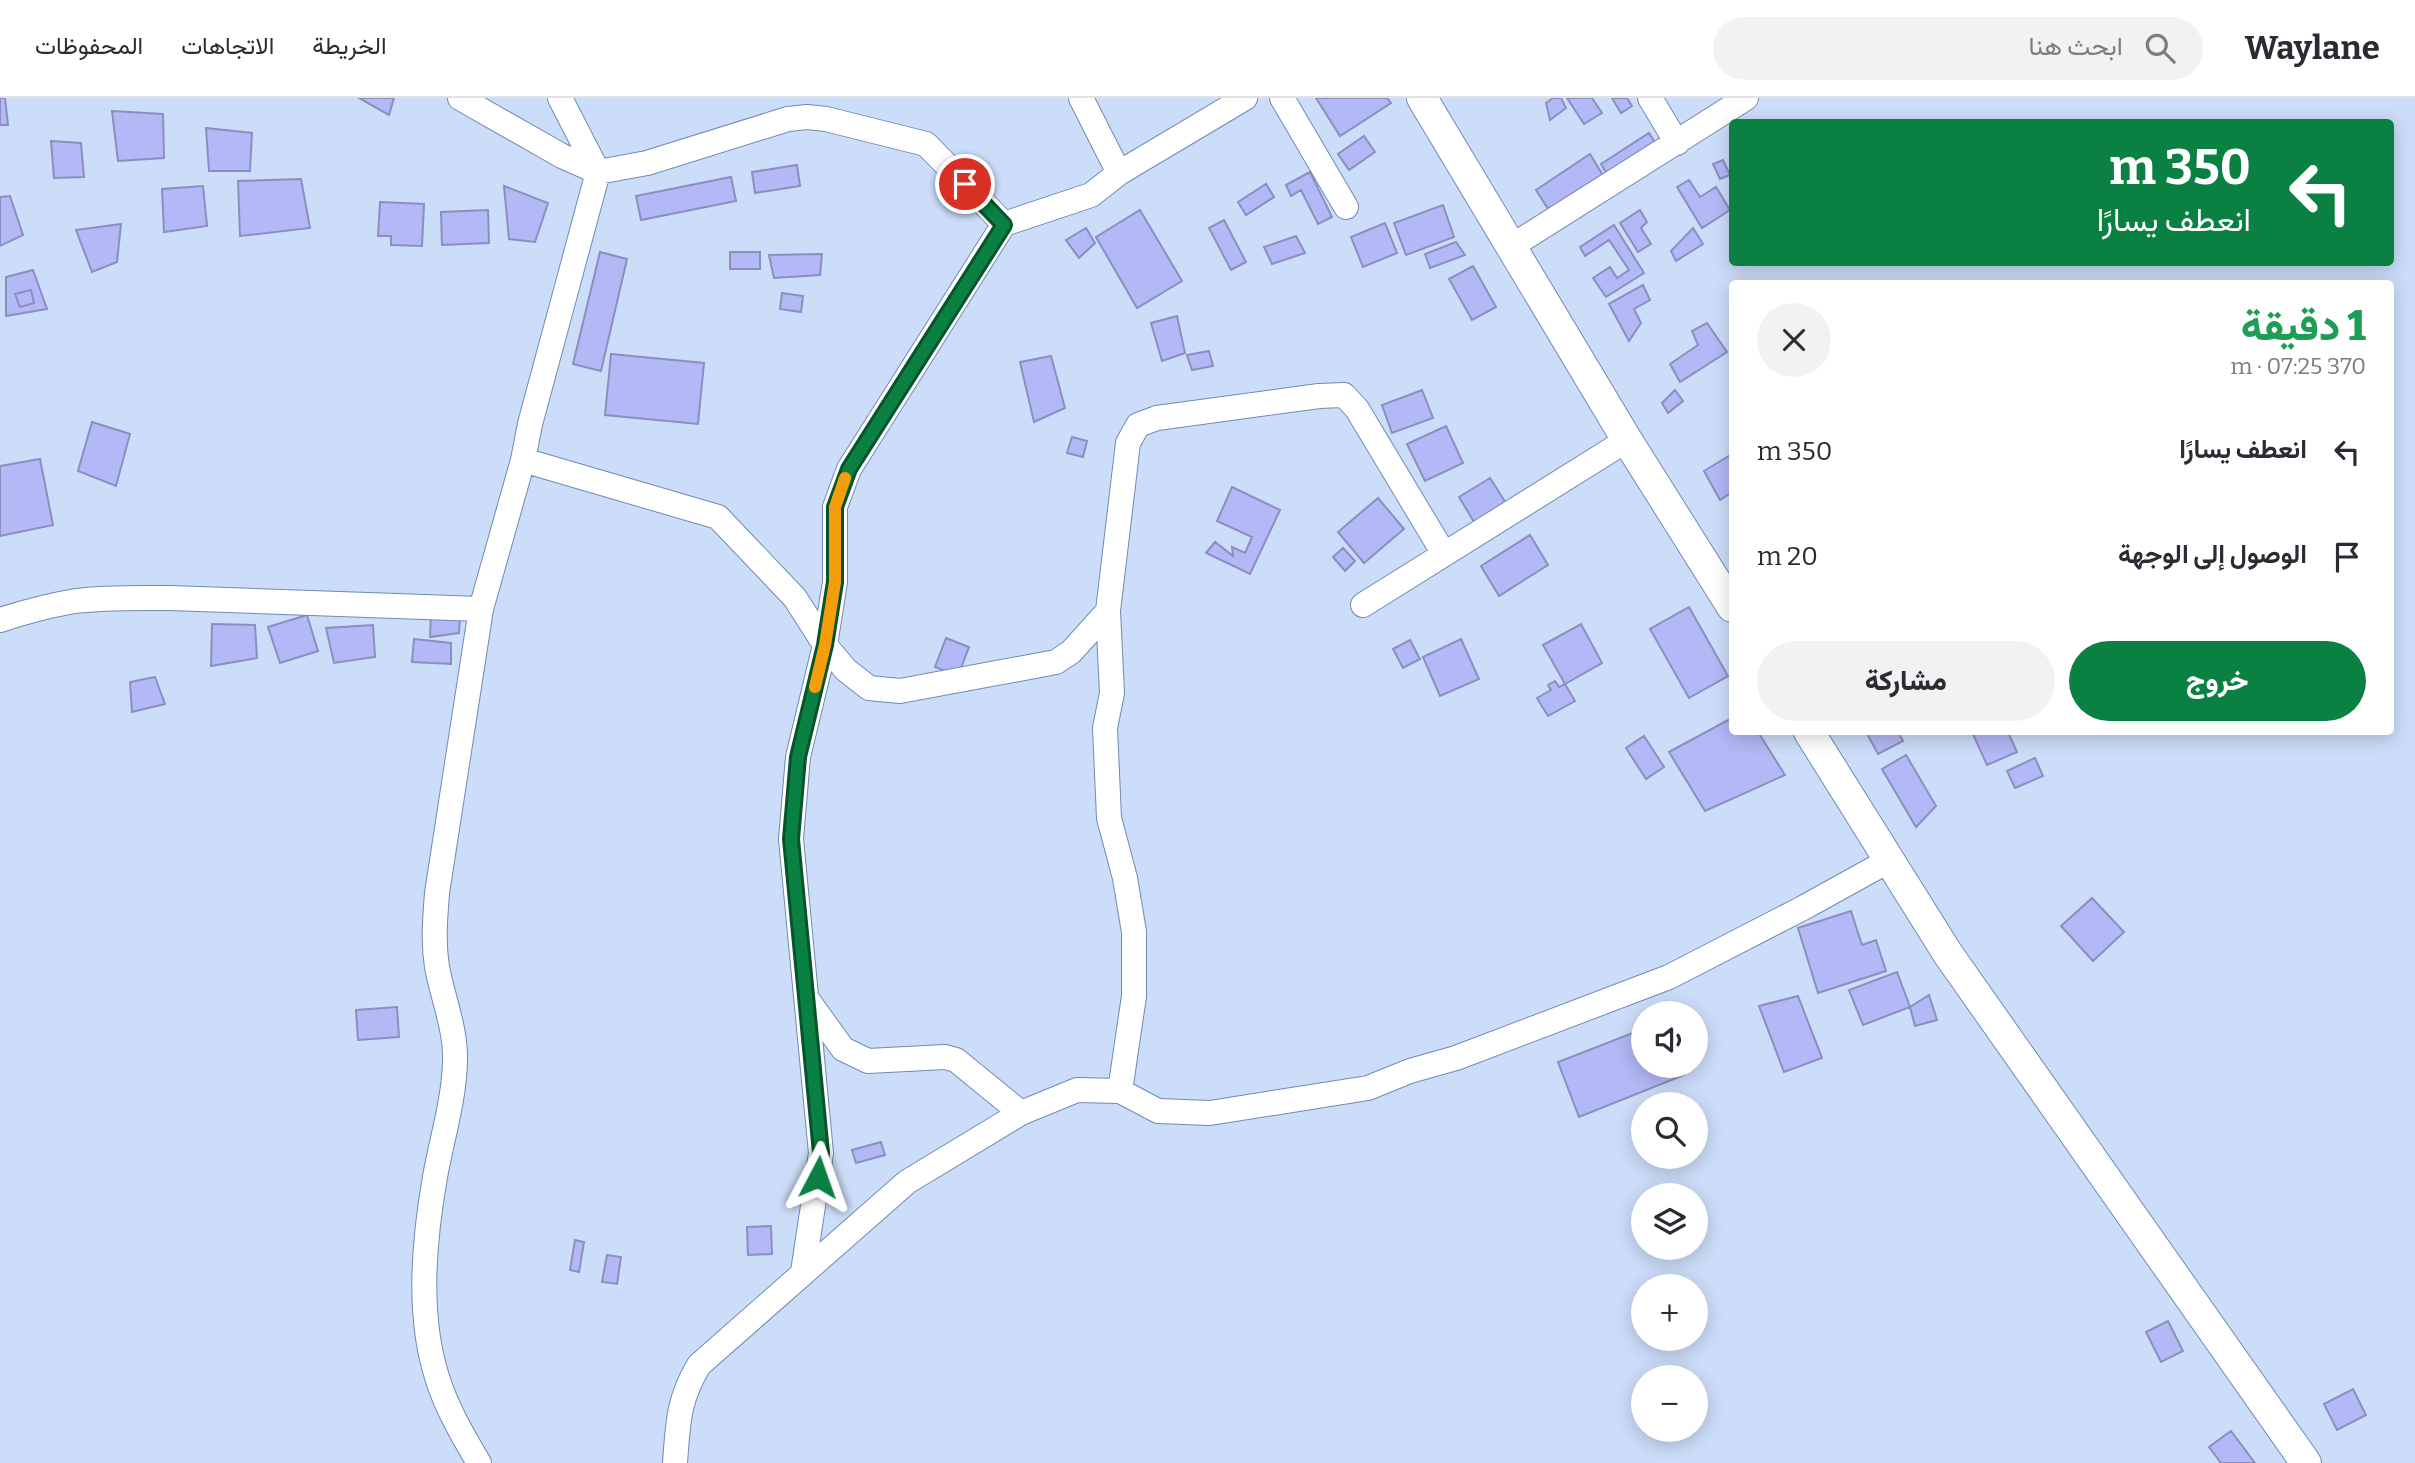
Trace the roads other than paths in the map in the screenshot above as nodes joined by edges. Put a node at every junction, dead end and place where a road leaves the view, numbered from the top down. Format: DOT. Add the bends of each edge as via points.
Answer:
graph roads {
  1 [pos="460,98"];
  2 [pos="560,98"];
  3 [pos="1080,98"];
  4 [pos="1245,98"];
  5 [pos="1282,98"];
  6 [pos="1422,98"];
  7 [pos="1650,98"];
  8 [pos="1746,98"];
  9 [pos="1677,143"];
  10 [pos="598,172"];
  11 [pos="1119,173"];
  12 [pos="1346,207"];
  13 [pos="1004,225"];
  14 [pos="1512,246"];
  15 [pos="1627,440"];
  16 [pos="523,460"];
  17 [pos="1444,554"];
  18 [pos="1729,602"];
  19 [pos="1363,605"];
  20 [pos="481,609"];
  21 [pos="1108,611"];
  22 [pos="0,620"];
  23 [pos="825,645"];
  24 [pos="1811,735"];
  25 [pos="1888,861"];
  26 [pos="806,999"];
  27 [pos="1119,1091"];
  28 [pos="1021,1114"];
  29 [pos="803,1272"];
  30 [pos="479,1463"];
  31 [pos="675,1463"];
  32 [pos="2306,1463"];
  1 -- 10 [label="street"];
  2 -- 10 [label="street"];
  3 -- 11 [label="street"];
  4 -- 11 [label="street"];
  5 -- 12 [label="street"];
  6 -- 14 [label="main road"];
  7 -- 9 [label="street"];
  8 -- 9 [label="street"];
  9 -- 14 [label="street"];
  10 -- 13 [label="street" via="647,163 807,117 926,145"];
  10 -- 16 [label="street"];
  11 -- 13 [label="street" via="1091,195"];
  13 -- 23 [label="street" via="849,469 835,507 835,582"];
  14 -- 15 [label="main road"];
  15 -- 17 [label="street"];
  15 -- 18 [label="main road"];
  16 -- 20 [label="street"];
  16 -- 23 [label="street" via="718,517 795,598"];
  17 -- 19 [label="street"];
  17 -- 21 [label="street" via="1357,409 1344,395 1157,418 1138,425 1128,443"];
  20 -- 22 [label="street" via="123,598 76,601"];
  20 -- 30 [label="street" via="433,933 455,1058 453,1092 429,1212 426,1296 437,1377"];
  21 -- 23 [label="street" via="1056,663 900,691 869,688"];
  21 -- 27 [label="street" via="1112,693 1105,728 1109,818 1134,932 1133,996"];
  23 -- 26 [label="street" via="798,757 791,839"];
  24 -- 25 [label="main road"];
  25 -- 27 [label="street" via="1669,977 1368,1088 1210,1113 1158,1111"];
  25 -- 32 [label="main road" via="1948,954"];
  26 -- 28 [label="street" via="844,1049 868,1061 956,1060"];
  26 -- 29 [label="street" via="821,1153"];
  27 -- 28 [label="street" via="1077,1090"];
  28 -- 29 [label="street" via="907,1182"];
  29 -- 31 [label="street" via="699,1365 679,1412"];
}
